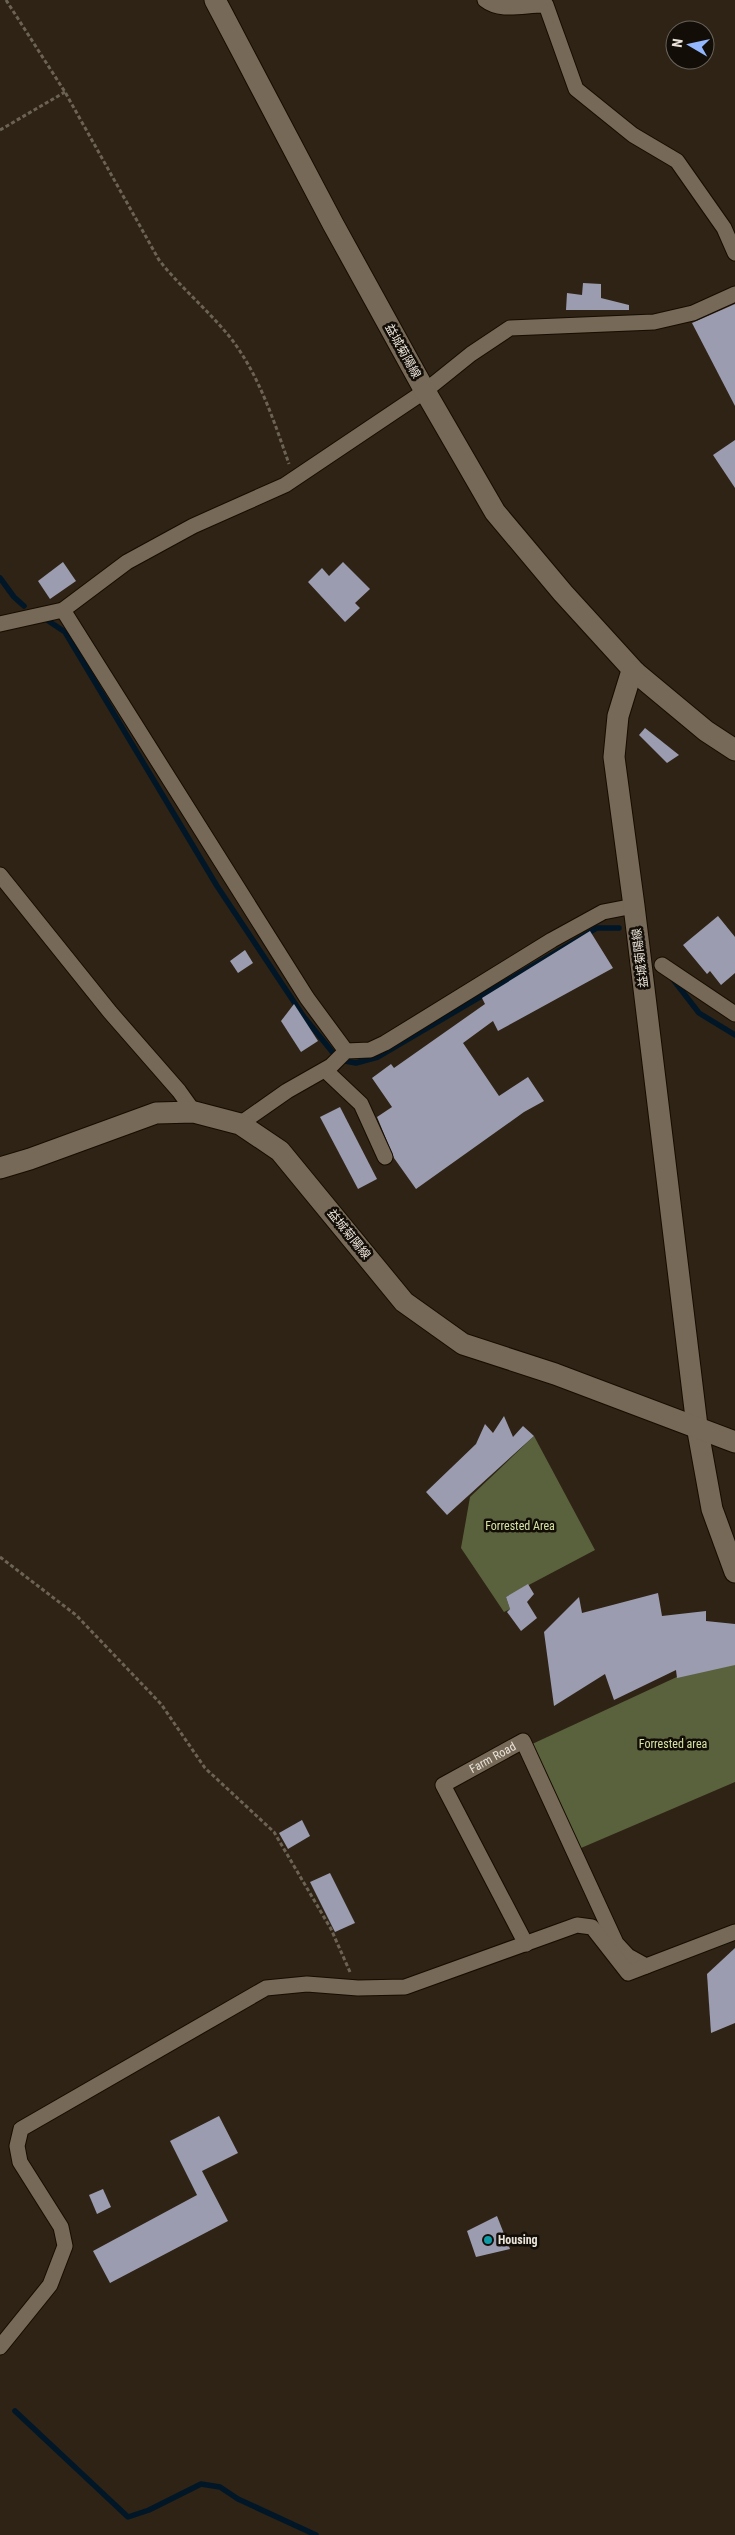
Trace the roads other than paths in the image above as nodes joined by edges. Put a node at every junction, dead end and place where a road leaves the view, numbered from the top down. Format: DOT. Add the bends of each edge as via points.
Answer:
graph roads {
  1 [pos="215,0"];
  2 [pos="485,0"];
  3 [pos="546,2"];
  4 [pos="735,253"];
  5 [pos="735,294"];
  6 [pos="425,391"];
  7 [pos="63,610"];
  8 [pos="0,624"];
  9 [pos="635,672"];
  10 [pos="735,750"];
  11 [pos="0,876"];
  12 [pos="634,906"];
  13 [pos="662,965"];
  14 [pos="735,1014"];
  15 [pos="346,1051"];
  16 [pos="325,1070"];
  17 [pos="194,1112"];
  18 [pos="240,1124"];
  19 [pos="385,1157"];
  20 [pos="0,1168"];
  21 [pos="697,1426"];
  22 [pos="735,1442"];
  23 [pos="735,1572"];
  24 [pos="735,1932"];
  25 [pos="526,1944"];
  26 [pos="646,1966"];
  27 [pos="0,2347"];
  1 -- 6 [label="main road, 益城菊陽線"];
  2 -- 3 [label="street" via="491,5 507,8"];
  3 -- 4 [label="street" via="576,89 633,136 678,162 724,228"];
  5 -- 6 [label="street" via="693,313 654,322 510,328"];
  6 -- 7 [label="street" via="285,485 193,526 128,562"];
  6 -- 9 [label="main road, 益城菊陽線" via="495,512"];
  7 -- 8 [label="street"];
  7 -- 15 [label="street" via="302,990"];
  9 -- 10 [label="main road, 益城菊陽線" via="706,731"];
  9 -- 12 [label="main road, 益城菊陽線" via="630,678 618,716 614,757"];
  11 -- 17 [label="street"];
  12 -- 15 [label="street" via="603,912 552,940 385,1043 370,1050"];
  12 -- 21 [label="main road, 益城菊陽線"];
  13 -- 14 [label="street"];
  15 -- 16 [label="street"];
  16 -- 18 [label="street" via="287,1091"];
  16 -- 19 [label="street" via="361,1104"];
  17 -- 18 [label="main road, 益城菊陽線"];
  17 -- 20 [label="main road, 益城菊陽線" via="156,1113"];
  18 -- 21 [label="main road, 益城菊陽線" via="280,1151 404,1302 463,1344"];
  21 -- 22 [label="main road, 益城菊陽線"];
  21 -- 23 [label="main road" via="712,1508"];
  24 -- 26 [label="street"];
  25 -- 26 [label="street" via="577,1925 592,1927 628,1973"];
  25 -- 26 [label="street, Farm Road" via="443,1785 523,1741 616,1943 628,1956"];
  25 -- 27 [label="street" via="405,1987 307,1984 266,1988 21,2129 17,2146 20,2162 61,2227 65,2246 50,2285"];
}
